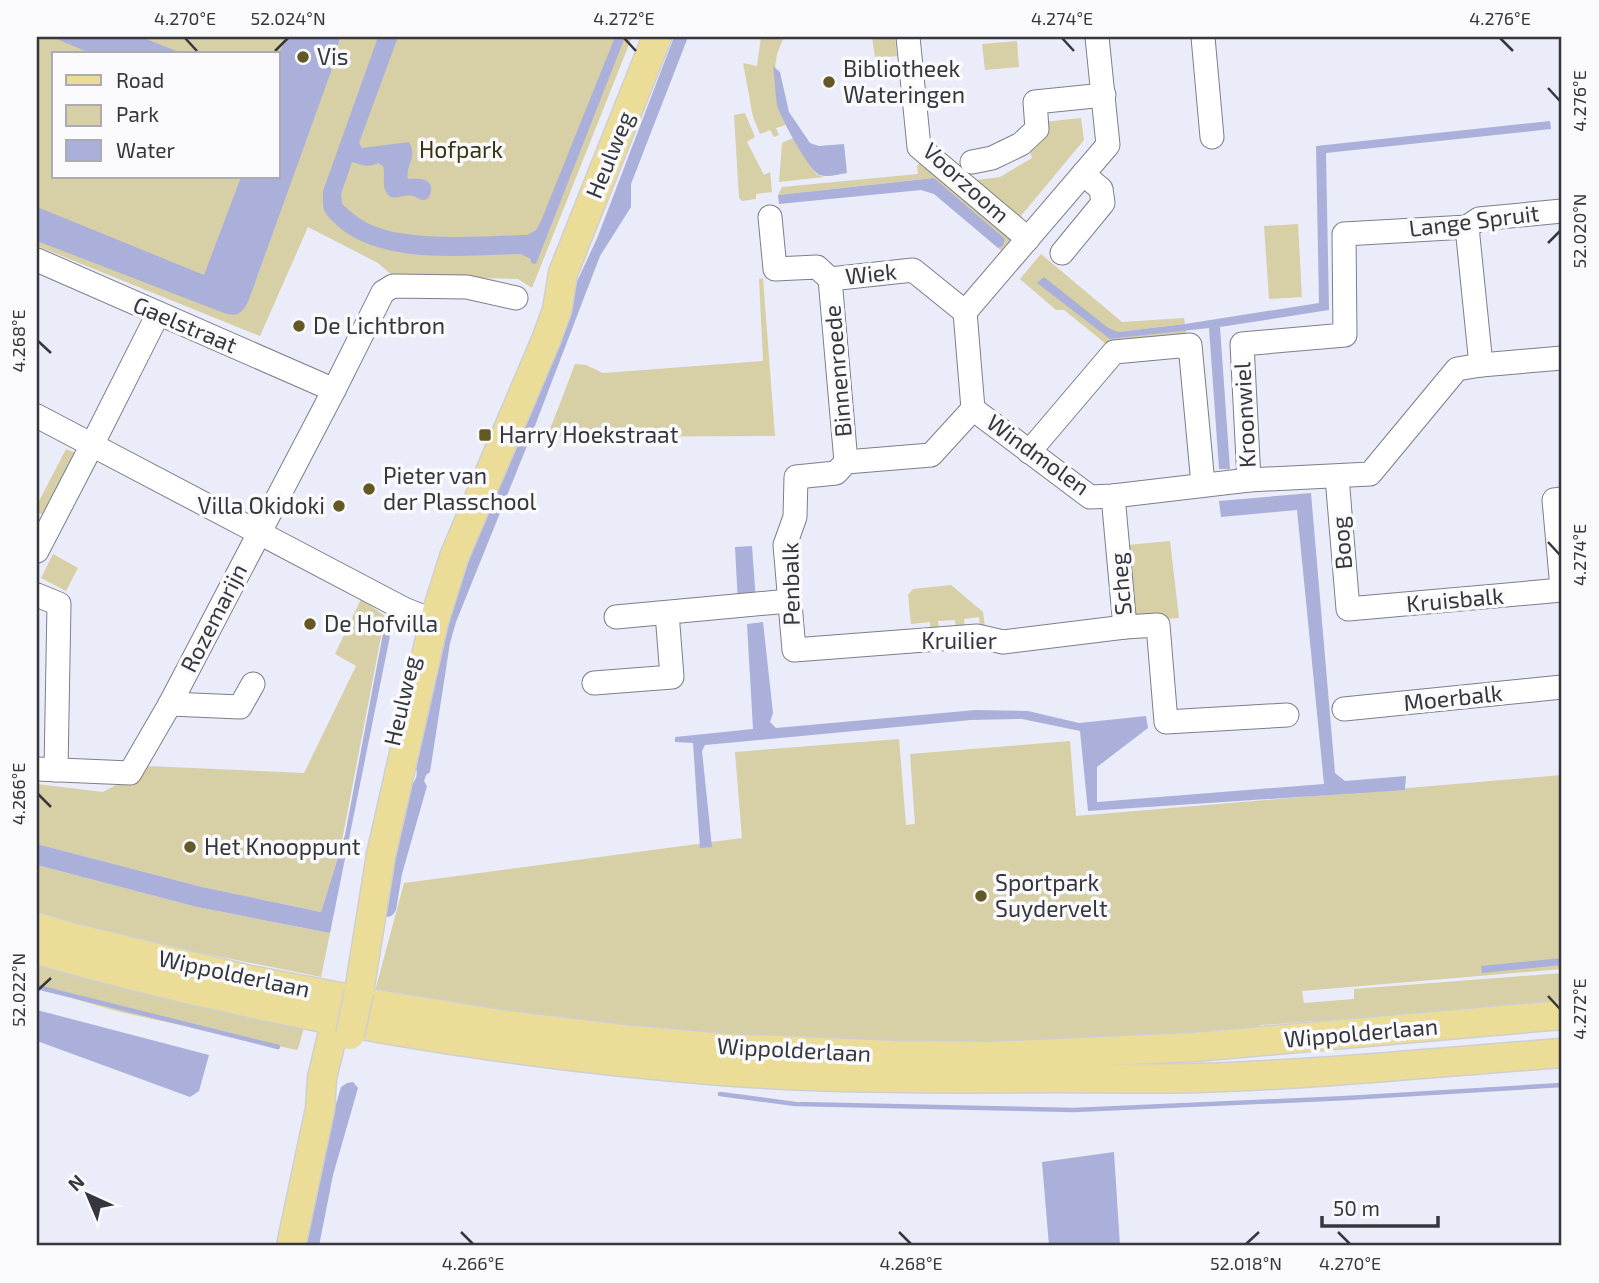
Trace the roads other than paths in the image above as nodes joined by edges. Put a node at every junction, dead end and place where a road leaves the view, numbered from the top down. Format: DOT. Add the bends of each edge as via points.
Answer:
graph roads {
  1 [pos="657,37"];
  2 [pos="908,37"];
  3 [pos="1097,37"];
  4 [pos="1203,37"];
  5 [pos="1104,94"];
  6 [pos="1212,137"];
  7 [pos="972,162"];
  8 [pos="1083,174"];
  9 [pos="1562,211"];
  10 [pos="770,217"];
  11 [pos="1467,227"];
  12 [pos="1344,234"];
  13 [pos="1028,239"];
  14 [pos="1062,253"];
  15 [pos="37,260"];
  16 [pos="830,279"];
  17 [pos="516,298"];
  18 [pos="965,312"];
  19 [pos="158,314"];
  20 [pos="1562,358"];
  21 [pos="1481,365"];
  22 [pos="334,390"];
  23 [pos="973,409"];
  24 [pos="37,416"];
  25 [pos="92,445"];
  26 [pos="1029,452"];
  27 [pos="846,462"];
  28 [pos="1337,477"];
  29 [pos="1249,480"];
  30 [pos="1203,484"];
  31 [pos="1113,496"];
  32 [pos="1558,500"];
  33 [pos="258,533"];
  34 [pos="37,551"];
  35 [pos="1562,589"];
  36 [pos="37,595"];
  37 [pos="789,601"];
  38 [pos="1348,609"];
  39 [pos="667,613"];
  40 [pos="616,617"];
  41 [pos="428,619"];
  42 [pos="1125,627"];
  43 [pos="793,650"];
  44 [pos="253,684"];
  45 [pos="594,684"];
  46 [pos="1562,687"];
  47 [pos="170,704"];
  48 [pos="1344,709"];
  49 [pos="1287,715"];
  50 [pos="47,770"];
  51 [pos="37,927"];
  52 [pos="37,950"];
  53 [pos="1562,1015"];
  54 [pos="1562,1053"];
  55 [pos="291,1246"];
  1 -- 41 [label="main road, Heulweg" via="563,273 559,303 546,340"];
  2 -- 13 [label="street, Voorzoom" via="919,147"];
  3 -- 5 [label="street"];
  4 -- 6 [label="street"];
  5 -- 7 [label="street" via="1035,102 1037,129 1021,144"];
  5 -- 8 [label="street" via="1108,145"];
  8 -- 13 [label="street"];
  8 -- 14 [label="street" via="1101,189 1103,203"];
  9 -- 11 [label="street, Lange Spruit" via="1479,219"];
  10 -- 16 [label="street, Wiek" via="775,269 817,267"];
  11 -- 12 [label="street, Lange Spruit"];
  11 -- 21 [label="street"];
  12 -- 29 [label="street, Kroonwiel" via="1345,335 1242,344"];
  13 -- 18 [label="street"];
  15 -- 19 [label="street, Gaelstraat"];
  16 -- 18 [label="street, Wiek" via="913,270"];
  16 -- 27 [label="street, Binnenroede"];
  17 -- 22 [label="street, Rozemarijn" via="467,286 388,287"];
  18 -- 23 [label="street, Windmolen"];
  19 -- 22 [label="street, Gaelstraat"];
  19 -- 25 [label="street"];
  20 -- 21 [label="street, Windmolen"];
  21 -- 28 [label="street, Windmolen" via="1457,369 1370,474"];
  22 -- 33 [label="street, Rozemarijn"];
  23 -- 26 [label="street, Windmolen"];
  23 -- 27 [label="street" via="931,455"];
  24 -- 25 [label="street"];
  25 -- 33 [label="street"];
  25 -- 34 [label="street"];
  26 -- 30 [label="street" via="1114,352 1190,345"];
  26 -- 31 [label="street, Windmolen" via="1090,497"];
  27 -- 37 [label="street, Penbalk" via="836,473 796,477 795,517 785,545"];
  28 -- 29 [label="street, Windmolen"];
  28 -- 38 [label="street, Boog"];
  29 -- 30 [label="street, Windmolen"];
  30 -- 31 [label="street, Windmolen"];
  31 -- 42 [label="street, Scheg"];
  32 -- 35 [label="street"];
  33 -- 41 [label="street"];
  33 -- 47 [label="street, Rozemarijn"];
  35 -- 38 [label="street, Kruisbalk"];
  36 -- 50 [label="street" via="59,604"];
  37 -- 39 [label="street"];
  37 -- 43 [label="street, Penbalk"];
  39 -- 40 [label="street"];
  39 -- 45 [label="street" via="672,677"];
  41 -- 55 [label="main road, Heulweg, bridge" via="350,990 342,1033 343,1066 320,1109"];
  42 -- 43 [label="street, Kruilier" via="1003,642 977,636"];
  42 -- 49 [label="street, Scheg" via="1158,625 1166,722"];
  44 -- 47 [label="street, Rozemarijn" via="240,707"];
  46 -- 48 [label="street, Moerbalk"];
  47 -- 50 [label="street, Rozemarijn" via="130,774"];
  51 -- 53 [label="main road, Wippolderlaan" via="250,980 383,1005 506,1025 724,1048 991,1056 1195,1047"];
  52 -- 54 [label="main road, Wippolderlaan" via="244,1002 382,1028 506,1048 724,1071 999,1079 1200,1078"];
}
